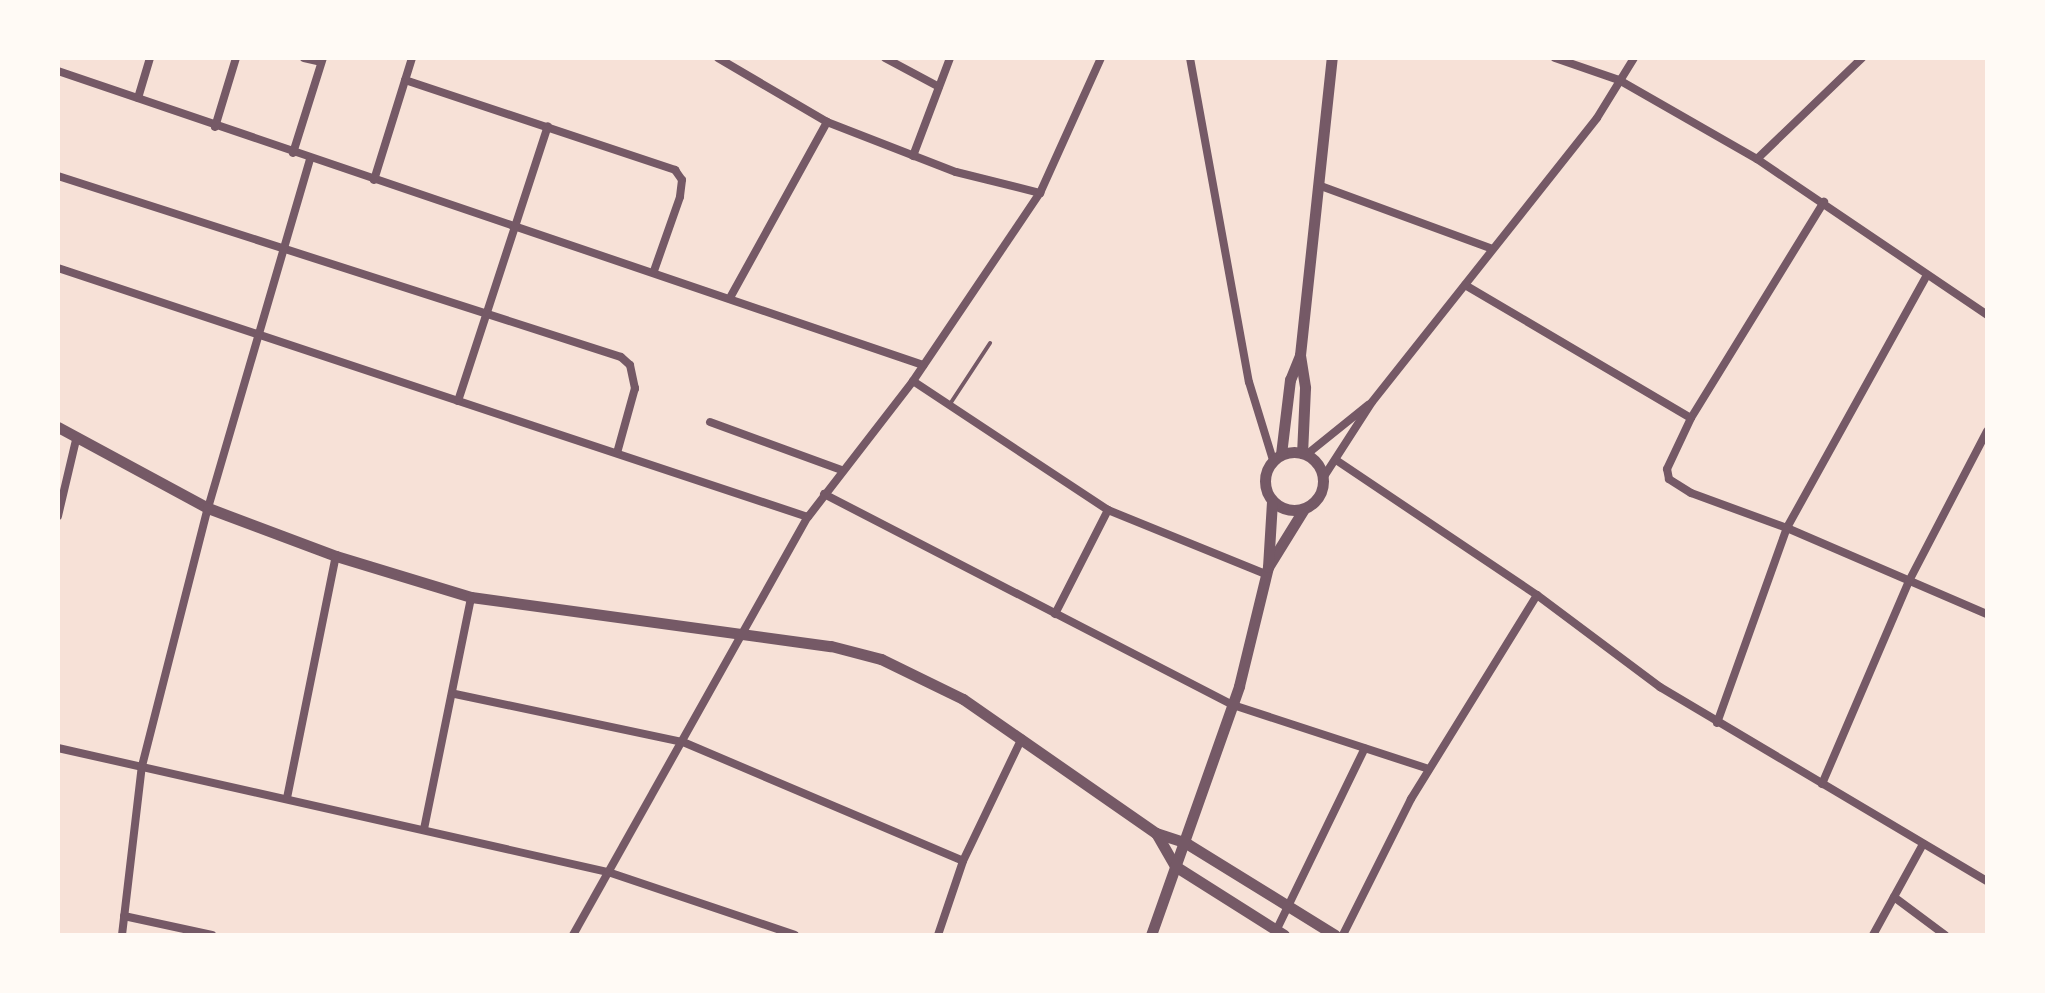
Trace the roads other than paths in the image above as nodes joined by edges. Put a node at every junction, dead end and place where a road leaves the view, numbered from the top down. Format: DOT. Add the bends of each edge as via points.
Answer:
graph roads {
  1 [pos="150,58"];
  2 [pos="236,58"];
  3 [pos="304,58"];
  4 [pos="412,58"];
  5 [pos="718,58"];
  6 [pos="885,58"];
  7 [pos="950,58"];
  8 [pos="1101,58"];
  9 [pos="1190,58"];
  10 [pos="1332,58"];
  11 [pos="1555,58"];
  12 [pos="1862,58"];
  13 [pos="1632,59"];
  14 [pos="322,60"];
  15 [pos="58,71"];
  16 [pos="405,80"];
  17 [pos="1619,80"];
  18 [pos="939,87"];
  19 [pos="138,98"];
  20 [pos="827,122"];
  21 [pos="548,126"];
  22 [pos="215,127"];
  23 [pos="293,153"];
  24 [pos="913,156"];
  25 [pos="1757,159"];
  26 [pos="310,160"];
  27 [pos="58,176"];
  28 [pos="374,180"];
  29 [pos="1318,185"];
  30 [pos="1040,193"];
  31 [pos="1824,202"];
  32 [pos="515,228"];
  33 [pos="1493,249"];
  34 [pos="283,250"];
  35 [pos="58,268"];
  36 [pos="654,271"];
  37 [pos="1927,275"];
  38 [pos="1465,285"];
  39 [pos="731,296"];
  40 [pos="486,312"];
  41 [pos="1987,315"];
  42 [pos="258,337"];
  43 [pos="990,343"];
  44 [pos="1300,355"];
  45 [pos="923,365"];
  46 [pos="913,381"];
  47 [pos="458,401"];
  48 [pos="1372,402"];
  49 [pos="950,404"];
  50 [pos="1691,418"];
  51 [pos="710,422"];
  52 [pos="58,427"];
  53 [pos="1987,431"];
  54 [pos="76,440"];
  55 [pos="617,453"];
  56 [pos="1304,454"];
  57 [pos="1277,457"];
  58 [pos="1336,460"];
  59 [pos="841,470"];
  60 [pos="1323,478"];
  61 [pos="824,494"];
  62 [pos="1272,501"];
  63 [pos="208,508"];
  64 [pos="1304,509"];
  65 [pos="1108,510"];
  66 [pos="58,516"];
  67 [pos="808,517"];
  68 [pos="1787,528"];
  69 [pos="336,556"];
  70 [pos="1267,571"];
  71 [pos="1909,581"];
  72 [pos="1537,595"];
  73 [pos="471,597"];
  74 [pos="1055,614"];
  75 [pos="1987,614"];
  76 [pos="740,637"];
  77 [pos="455,694"];
  78 [pos="1233,705"];
  79 [pos="1717,723"];
  80 [pos="1022,738"];
  81 [pos="683,742"];
  82 [pos="58,748"];
  83 [pos="1365,748"];
  84 [pos="142,766"];
  85 [pos="1429,769"];
  86 [pos="1822,784"];
  87 [pos="287,798"];
  88 [pos="424,829"];
  89 [pos="1156,833"];
  90 [pos="1186,843"];
  91 [pos="1923,844"];
  92 [pos="963,861"];
  93 [pos="1175,866"];
  94 [pos="608,872"];
  95 [pos="1987,881"];
  96 [pos="1894,897"];
  97 [pos="1288,908"];
  98 [pos="124,916"];
  99 [pos="1280,933"];
  100 [pos="122,935"];
  101 [pos="212,935"];
  102 [pos="573,935"];
  103 [pos="795,935"];
  104 [pos="938,935"];
  105 [pos="1151,935"];
  106 [pos="1335,935"];
  107 [pos="1343,935"];
  108 [pos="1873,935"];
  109 [pos="1945,935"];
  1 -- 19 [label="street"];
  2 -- 22 [label="street"];
  3 -- 14 [label="street"];
  4 -- 16 [label="street"];
  5 -- 20 [label="street"];
  6 -- 18 [label="street"];
  7 -- 18 [label="street"];
  8 -- 30 [label="street"];
  9 -- 57 [label="street" via="1249,382"];
  10 -- 29 [label="street"];
  11 -- 17 [label="street"];
  12 -- 25 [label="street"];
  13 -- 17 [label="street"];
  14 -- 23 [label="street"];
  15 -- 19 [label="street"];
  16 -- 21 [label="street"];
  16 -- 28 [label="street"];
  17 -- 25 [label="street"];
  17 -- 33 [label="street" via="1597,118"];
  18 -- 24 [label="street"];
  19 -- 22 [label="street"];
  20 -- 24 [label="street"];
  20 -- 39 [label="street"];
  21 -- 32 [label="street"];
  21 -- 36 [label="street" via="658,161 680,174 680,197"];
  22 -- 23 [label="street"];
  23 -- 26 [label="street"];
  24 -- 30 [label="street"];
  25 -- 31 [label="street"];
  26 -- 28 [label="street"];
  26 -- 34 [label="street"];
  27 -- 34 [label="street"];
  28 -- 32 [label="street"];
  29 -- 33 [label="street"];
  29 -- 44 [label="street"];
  30 -- 45 [label="street"];
  31 -- 37 [label="street"];
  31 -- 50 [label="street"];
  32 -- 36 [label="street"];
  32 -- 40 [label="street"];
  33 -- 38 [label="street"];
  34 -- 40 [label="street"];
  34 -- 42 [label="street"];
  35 -- 42 [label="street"];
  36 -- 39 [label="street"];
  37 -- 41 [label="street"];
  37 -- 68 [label="street"];
  38 -- 48 [label="street"];
  38 -- 50 [label="street"];
  39 -- 45 [label="street"];
  40 -- 47 [label="street"];
  40 -- 55 [label="street" via="630,365 635,388"];
  42 -- 47 [label="street"];
  42 -- 63 [label="street"];
  43 -- 49 [label="lane"];
  44 -- 56 [label="street"];
  44 -- 57 [label="street" via="1290,380"];
  45 -- 46 [label="street"];
  46 -- 49 [label="street"];
  46 -- 59 [label="street"];
  47 -- 55 [label="street"];
  48 -- 56 [label="street"];
  48 -- 58 [label="street"];
  49 -- 65 [label="street"];
  50 -- 68 [label="street" via="1667,469 1669,479 1691,493"];
  51 -- 59 [label="street"];
  52 -- 54 [label="street"];
  53 -- 71 [label="street"];
  54 -- 63 [label="street"];
  54 -- 66 [label="street"];
  55 -- 67 [label="street"];
  56 -- 57 [label="street"];
  56 -- 60 [label="street"];
  57 -- 62 [label="street" via="1264,483"];
  58 -- 60 [label="street"];
  58 -- 72 [label="street"];
  59 -- 61 [label="street"];
  60 -- 64 [label="street" via="1319,496"];
  61 -- 67 [label="street"];
  61 -- 74 [label="street"];
  62 -- 64 [label="street" via="1289,510"];
  62 -- 70 [label="street"];
  63 -- 69 [label="street"];
  63 -- 84 [label="street"];
  64 -- 70 [label="street"];
  65 -- 70 [label="street"];
  65 -- 74 [label="street"];
  67 -- 76 [label="street"];
  68 -- 71 [label="street"];
  68 -- 79 [label="street"];
  69 -- 73 [label="street"];
  69 -- 87 [label="street"];
  70 -- 78 [label="street"];
  71 -- 75 [label="street"];
  71 -- 86 [label="street"];
  72 -- 79 [label="street"];
  72 -- 85 [label="street"];
  73 -- 76 [label="street"];
  73 -- 77 [label="street"];
  74 -- 78 [label="street"];
  76 -- 80 [label="street" via="860,651 963,699"];
  76 -- 81 [label="street"];
  77 -- 81 [label="street"];
  77 -- 88 [label="street"];
  78 -- 83 [label="street"];
  78 -- 90 [label="street"];
  79 -- 86 [label="street"];
  80 -- 89 [label="street"];
  80 -- 92 [label="street"];
  81 -- 92 [label="street"];
  81 -- 94 [label="street"];
  82 -- 84 [label="street"];
  83 -- 85 [label="street"];
  83 -- 97 [label="street"];
  84 -- 87 [label="street"];
  84 -- 98 [label="street"];
  85 -- 107 [label="street"];
  86 -- 91 [label="street"];
  87 -- 88 [label="street"];
  88 -- 94 [label="street"];
  89 -- 90 [label="street"];
  89 -- 93 [label="street"];
  90 -- 93 [label="street"];
  90 -- 97 [label="street"];
  91 -- 95 [label="street"];
  91 -- 96 [label="street"];
  92 -- 104 [label="street"];
  93 -- 99 [label="street"];
  93 -- 105 [label="street"];
  94 -- 102 [label="street"];
  94 -- 103 [label="street"];
  96 -- 108 [label="street"];
  96 -- 109 [label="street"];
  97 -- 99 [label="street"];
  97 -- 106 [label="street"];
  98 -- 100 [label="street"];
  98 -- 101 [label="street"];
}
